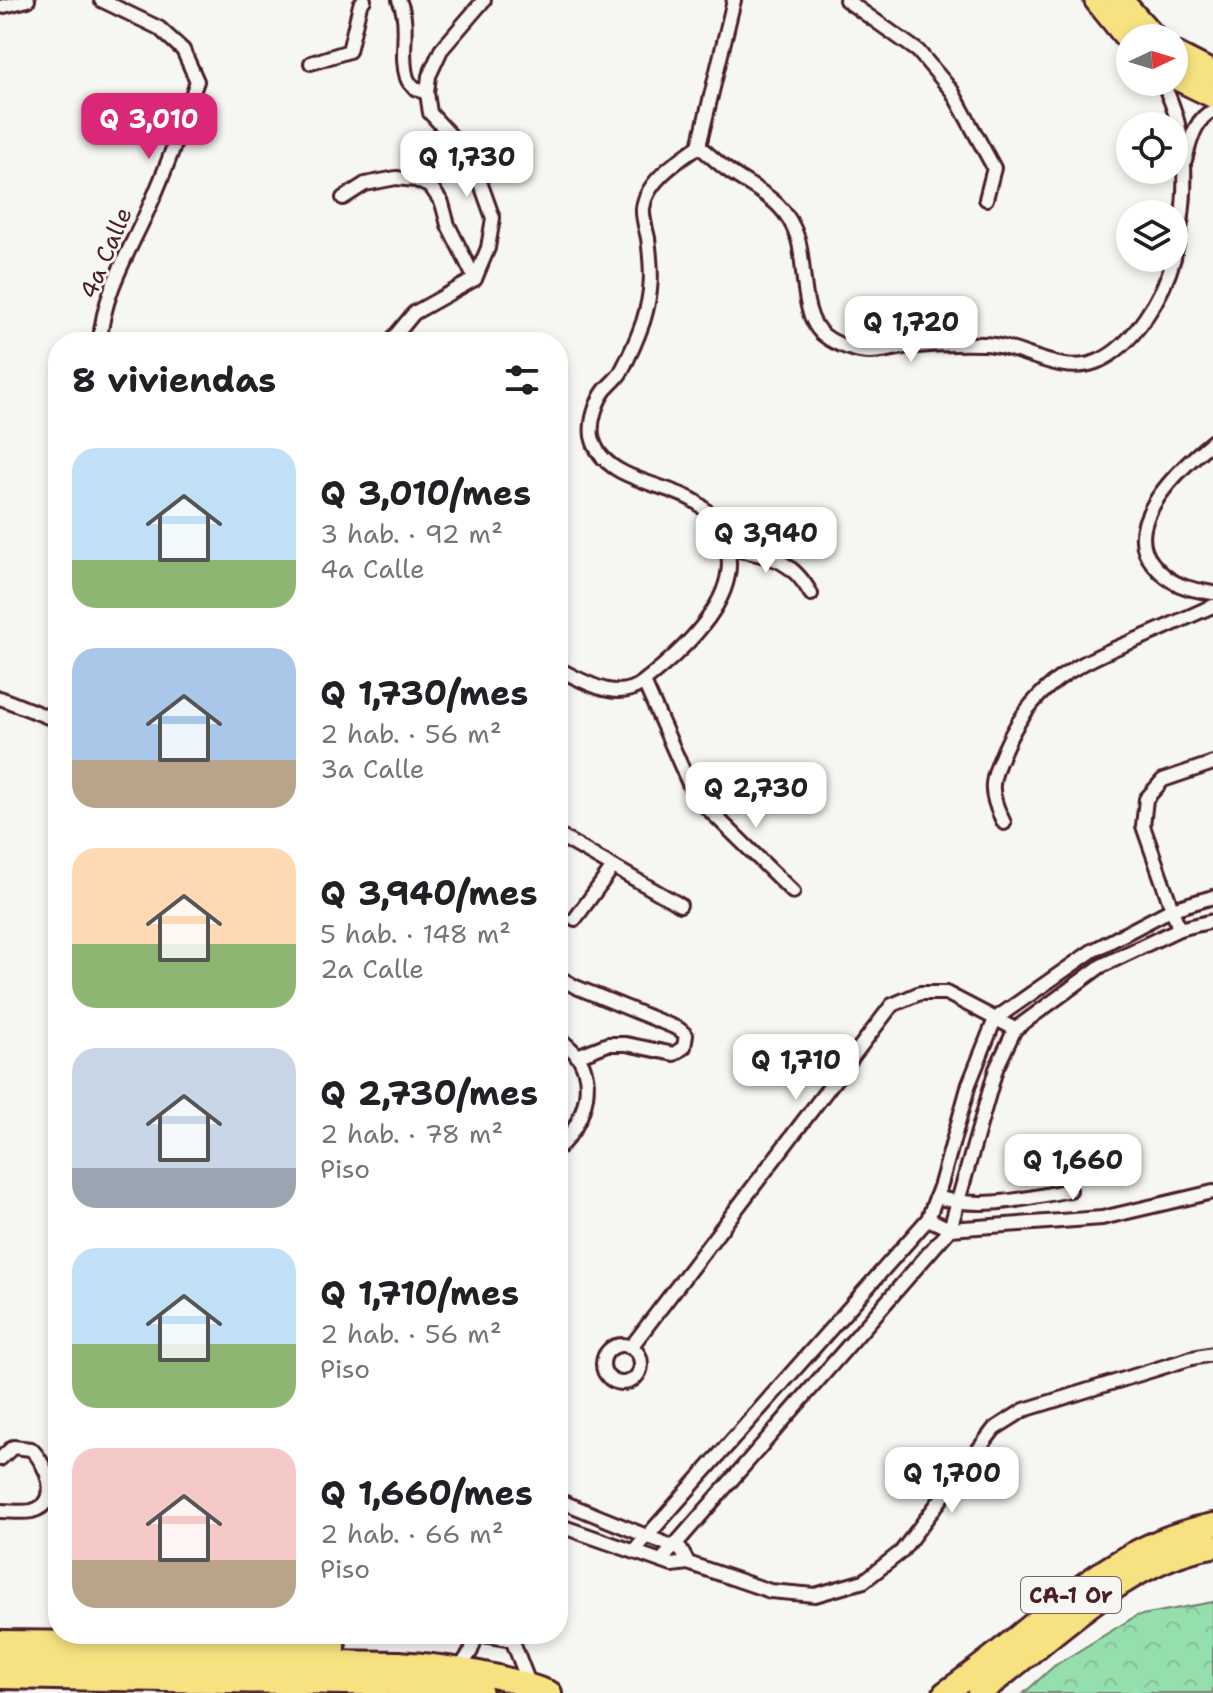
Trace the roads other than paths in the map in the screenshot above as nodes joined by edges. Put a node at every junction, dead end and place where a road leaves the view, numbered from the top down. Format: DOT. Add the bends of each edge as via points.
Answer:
graph roads {
  1 [pos="28,0"];
  2 [pos="101,0"];
  3 [pos="364,0"];
  4 [pos="399,0"];
  5 [pos="484,0"];
  6 [pos="734,0"];
  7 [pos="846,0"];
  8 [pos="1096,0"];
  9 [pos="1121,0"];
  10 [pos="0,7"];
  11 [pos="1142,24"];
  12 [pos="1116,25"];
  13 [pos="1188,60"];
  14 [pos="311,63"];
  15 [pos="1213,73"];
  16 [pos="1188,84"];
  17 [pos="427,93"];
  18 [pos="1213,96"];
  19 [pos="1213,111"];
  20 [pos="699,146"];
  21 [pos="1188,150"];
  22 [pos="343,198"];
  23 [pos="986,199"];
  24 [pos="1170,272"];
  25 [pos="475,279"];
  26 [pos="101,332"];
  27 [pos="398,332"];
  28 [pos="1213,441"];
  29 [pos="729,548"];
  30 [pos="1213,593"];
  31 [pos="811,594"];
  32 [pos="1213,606"];
  33 [pos="568,674"];
  34 [pos="644,682"];
  35 [pos="0,698"];
  36 [pos="48,717"];
  37 [pos="1213,763"];
  38 [pos="1004,823"];
  39 [pos="568,841"];
  40 [pos="613,867"];
  41 [pos="793,892"];
  42 [pos="1213,897"];
  43 [pos="680,905"];
  44 [pos="1172,909"];
  45 [pos="575,919"];
  46 [pos="1213,921"];
  47 [pos="1179,929"];
  48 [pos="568,983"];
  49 [pos="995,1019"];
  50 [pos="1015,1029"];
  51 [pos="568,1047"];
  52 [pos="577,1056"];
  53 [pos="568,1137"];
  54 [pos="1070,1190"];
  55 [pos="1213,1192"];
  56 [pos="936,1197"];
  57 [pos="958,1203"];
  58 [pos="928,1219"];
  59 [pos="950,1229"];
  60 [pos="631,1347"];
  61 [pos="1213,1354"];
  62 [pos="0,1459"];
  63 [pos="48,1478"];
  64 [pos="48,1496"];
  65 [pos="568,1504"];
  66 [pos="0,1511"];
  67 [pos="1213,1525"];
  68 [pos="568,1528"];
  69 [pos="647,1536"];
  70 [pos="672,1546"];
  71 [pos="1213,1546"];
  72 [pos="634,1551"];
  73 [pos="661,1561"];
  74 [pos="688,1563"];
  75 [pos="0,1642"];
  76 [pos="48,1642"];
  77 [pos="193,1644"];
  78 [pos="473,1644"];
  79 [pos="516,1644"];
  80 [pos="0,1657"];
  81 [pos="425,1665"];
  82 [pos="290,1672"];
  83 [pos="0,1677"];
  84 [pos="455,1677"];
  85 [pos="540,1689"];
  86 [pos="421,1693"];
  87 [pos="481,1693"];
  88 [pos="945,1693"];
  89 [pos="979,1693"];
  1 -- 10 [label="street"];
  2 -- 26 [label="street, 4a Calle" via="159,28 183,50 197,81 175,146 113,282"];
  3 -- 14 [label="street" via="349,51"];
  4 -- 17 [label="street" via="407,79"];
  5 -- 17 [label="street" via="441,50"];
  6 -- 20 [label="street"];
  7 -- 23 [label="street" via="918,51 952,91 994,168"];
  8 -- 12 [label="highway"];
  9 -- 11 [label="highway"];
  13 -- 15 [label="highway"];
  16 -- 18 [label="highway"];
  17 -- 25 [label="street" via="430,113 468,154 493,218"];
  19 -- 21 [label="street" via="1195,128"];
  20 -- 24 [label="street" via="781,206 799,242 811,317 821,334 868,352 969,343 999,345 1070,367 1098,362 1133,337"];
  20 -- 29 [label="street" via="671,165 643,207 653,279 649,303 619,375 596,406 592,436 602,459 692,499 711,515"];
  22 -- 25 [label="street" via="365,184 396,178 431,187"];
  25 -- 27 [label="street" via="414,313"];
  28 -- 30 [label="street" via="1155,501 1143,540 1148,558 1173,584"];
  29 -- 31 [label="street" via="787,563"];
  29 -- 34 [label="street" via="729,580 718,606"];
  32 -- 38 [label="street" via="1079,664 1039,695 1010,737 992,783 993,801"];
  33 -- 34 [label="street" via="618,691"];
  34 -- 41 [label="street" via="694,795"];
  35 -- 36 [label="street"];
  37 -- 44 [label="street" via="1163,780 1146,799 1143,826"];
  39 -- 40 [label="street"];
  40 -- 43 [label="street"];
  40 -- 45 [label="street"];
  42 -- 44 [label="street"];
  44 -- 47 [label="street"];
  44 -- 49 [label="street" via="1092,951"];
  46 -- 47 [label="street"];
  47 -- 50 [label="street" via="1101,966"];
  48 -- 52 [label="street" via="686,1035 684,1047 674,1054 608,1044"];
  49 -- 50 [label="street"];
  49 -- 56 [label="street" via="969,1084"];
  49 -- 60 [label="street" via="946,993 920,993 892,1005"];
  50 -- 57 [label="street" via="996,1069"];
  51 -- 52 [label="street"];
  52 -- 53 [label="street" via="586,1077 586,1096"];
  54 -- 57 [label="street" via="992,1204"];
  55 -- 59 [label="street" via="1102,1218"];
  56 -- 57 [label="street"];
  56 -- 58 [label="street"];
  57 -- 59 [label="street"];
  58 -- 59 [label="street"];
  58 -- 69 [label="street"];
  59 -- 70 [label="street"];
  61 -- 74 [label="street" via="1024,1410 994,1429 901,1552 864,1581 815,1595 770,1591"];
  62 -- 63 [label="street" via="13,1447 31,1449"];
  64 -- 66 [label="street" via="32,1511"];
  65 -- 69 [label="street"];
  67 -- 88 [label="highway, CA-1 Or" via="1171,1536 1118,1562"];
  68 -- 72 [label="street"];
  69 -- 70 [label="street"];
  69 -- 72 [label="street"];
  70 -- 73 [label="street"];
  70 -- 74 [label="street"];
  71 -- 89 [label="highway, CA-1 Or" via="1170,1556 1128,1580"];
  72 -- 73 [label="street"];
  73 -- 74 [label="street"];
  75 -- 76 [label="highway"];
  77 -- 81 [label="highway" via="386,1652"];
  78 -- 84 [label="street"];
  79 -- 85 [label="street"];
  80 -- 82 [label="highway"];
  81 -- 82 [label="highway"];
  81 -- 84 [label="highway"];
  82 -- 83 [label="highway"];
  82 -- 84 [label="highway"];
  84 -- 85 [label="highway"];
  84 -- 86 [label="highway"];
  84 -- 87 [label="highway"];
}
